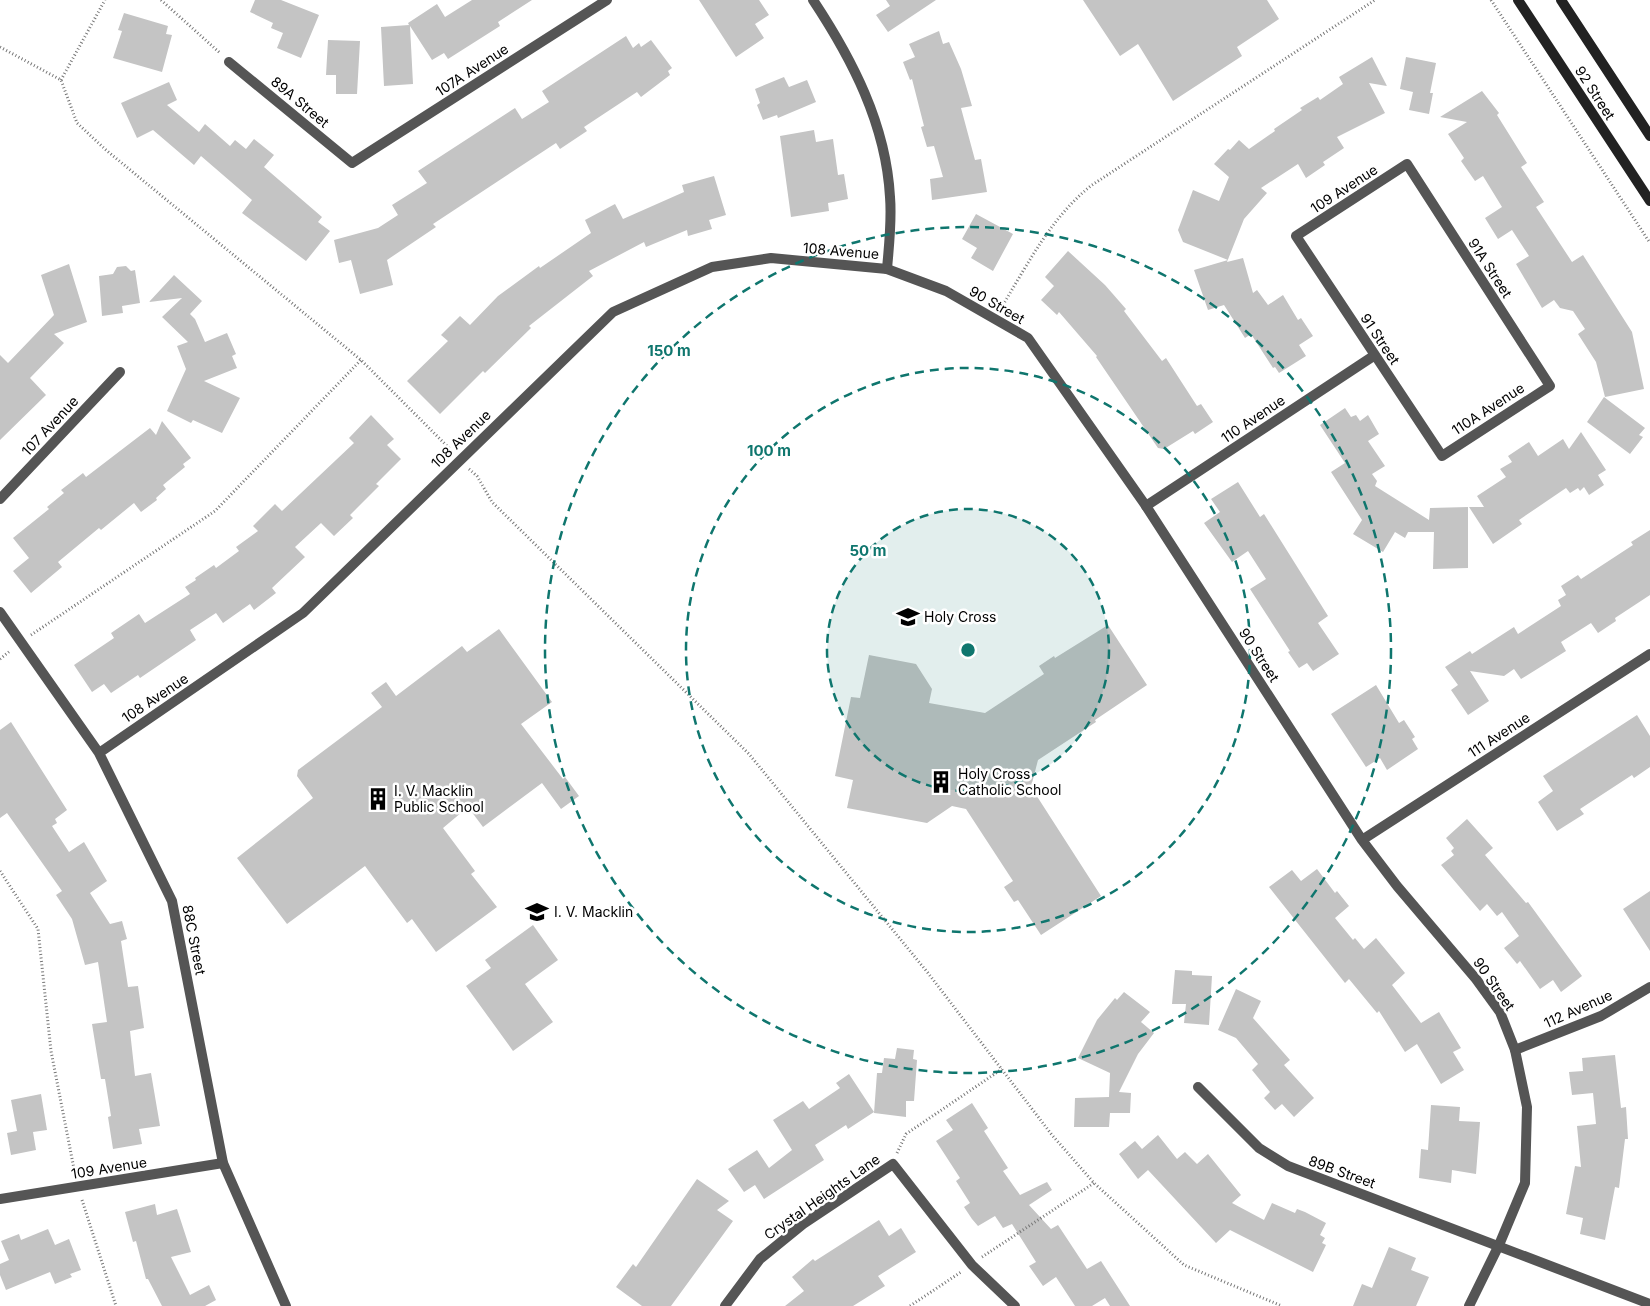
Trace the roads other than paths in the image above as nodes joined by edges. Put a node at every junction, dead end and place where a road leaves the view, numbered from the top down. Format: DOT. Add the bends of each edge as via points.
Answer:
graph roads {
  1 [pos="607,0"];
  2 [pos="813,0"];
  3 [pos="1518,0"];
  4 [pos="1561,0"];
  5 [pos="229,62"];
  6 [pos="1650,136"];
  7 [pos="352,163"];
  8 [pos="1407,164"];
  9 [pos="1650,201"];
  10 [pos="1296,236"];
  11 [pos="887,269"];
  12 [pos="1375,355"];
  13 [pos="120,372"];
  14 [pos="1550,386"];
  15 [pos="1442,456"];
  16 [pos="0,499"];
  17 [pos="1146,506"];
  18 [pos="0,612"];
  19 [pos="1650,654"];
  20 [pos="99,753"];
  21 [pos="1362,840"];
  22 [pos="1650,988"];
  23 [pos="1515,1050"];
  24 [pos="1198,1087"];
  25 [pos="223,1164"];
  26 [pos="0,1199"];
  27 [pos="1499,1245"];
  28 [pos="1650,1304"];
  29 [pos="286,1306"];
  30 [pos="724,1306"];
  31 [pos="1015,1306"];
  32 [pos="1469,1306"];
  1 -- 7 [label="street, 107A Avenue"];
  2 -- 11 [label="street" via="863,86 882,142 890,195"];
  3 -- 9 [label="main road, 92 Street"];
  4 -- 6 [label="main road, 92 Street"];
  5 -- 7 [label="street, 89A Street"];
  8 -- 10 [label="street, 109 Avenue"];
  8 -- 14 [label="street, 91A Street"];
  10 -- 12 [label="street, 91 Street"];
  11 -- 17 [label="street, 90 Street" via="946,291 1028,338"];
  11 -- 20 [label="street, 108 Avenue" via="771,258 712,267 613,312 303,613"];
  12 -- 15 [label="street, 91 Street"];
  12 -- 17 [label="street, 110 Avenue"];
  13 -- 16 [label="street, 107 Avenue"];
  14 -- 15 [label="street, 110A Avenue"];
  17 -- 21 [label="street, 90 Street"];
  18 -- 20 [label="street, 88C Street"];
  19 -- 21 [label="street, 111 Avenue"];
  20 -- 25 [label="street, 88C Street" via="172,901"];
  21 -- 23 [label="street, 90 Street" via="1481,985 1500,1012"];
  22 -- 23 [label="street, 112 Avenue" via="1601,1016"];
  23 -- 27 [label="street, 90 Street" via="1527,1107 1525,1183"];
  24 -- 27 [label="street, 89B Street" via="1259,1148 1288,1166"];
  25 -- 26 [label="street, 109 Avenue"];
  25 -- 29 [label="street, 88C Street"];
  27 -- 28 [label="street"];
  27 -- 32 [label="street, 90 Street"];
  30 -- 31 [label="street, Crystal Heights Lane" via="760,1259 803,1224 893,1164 972,1265"];
}
